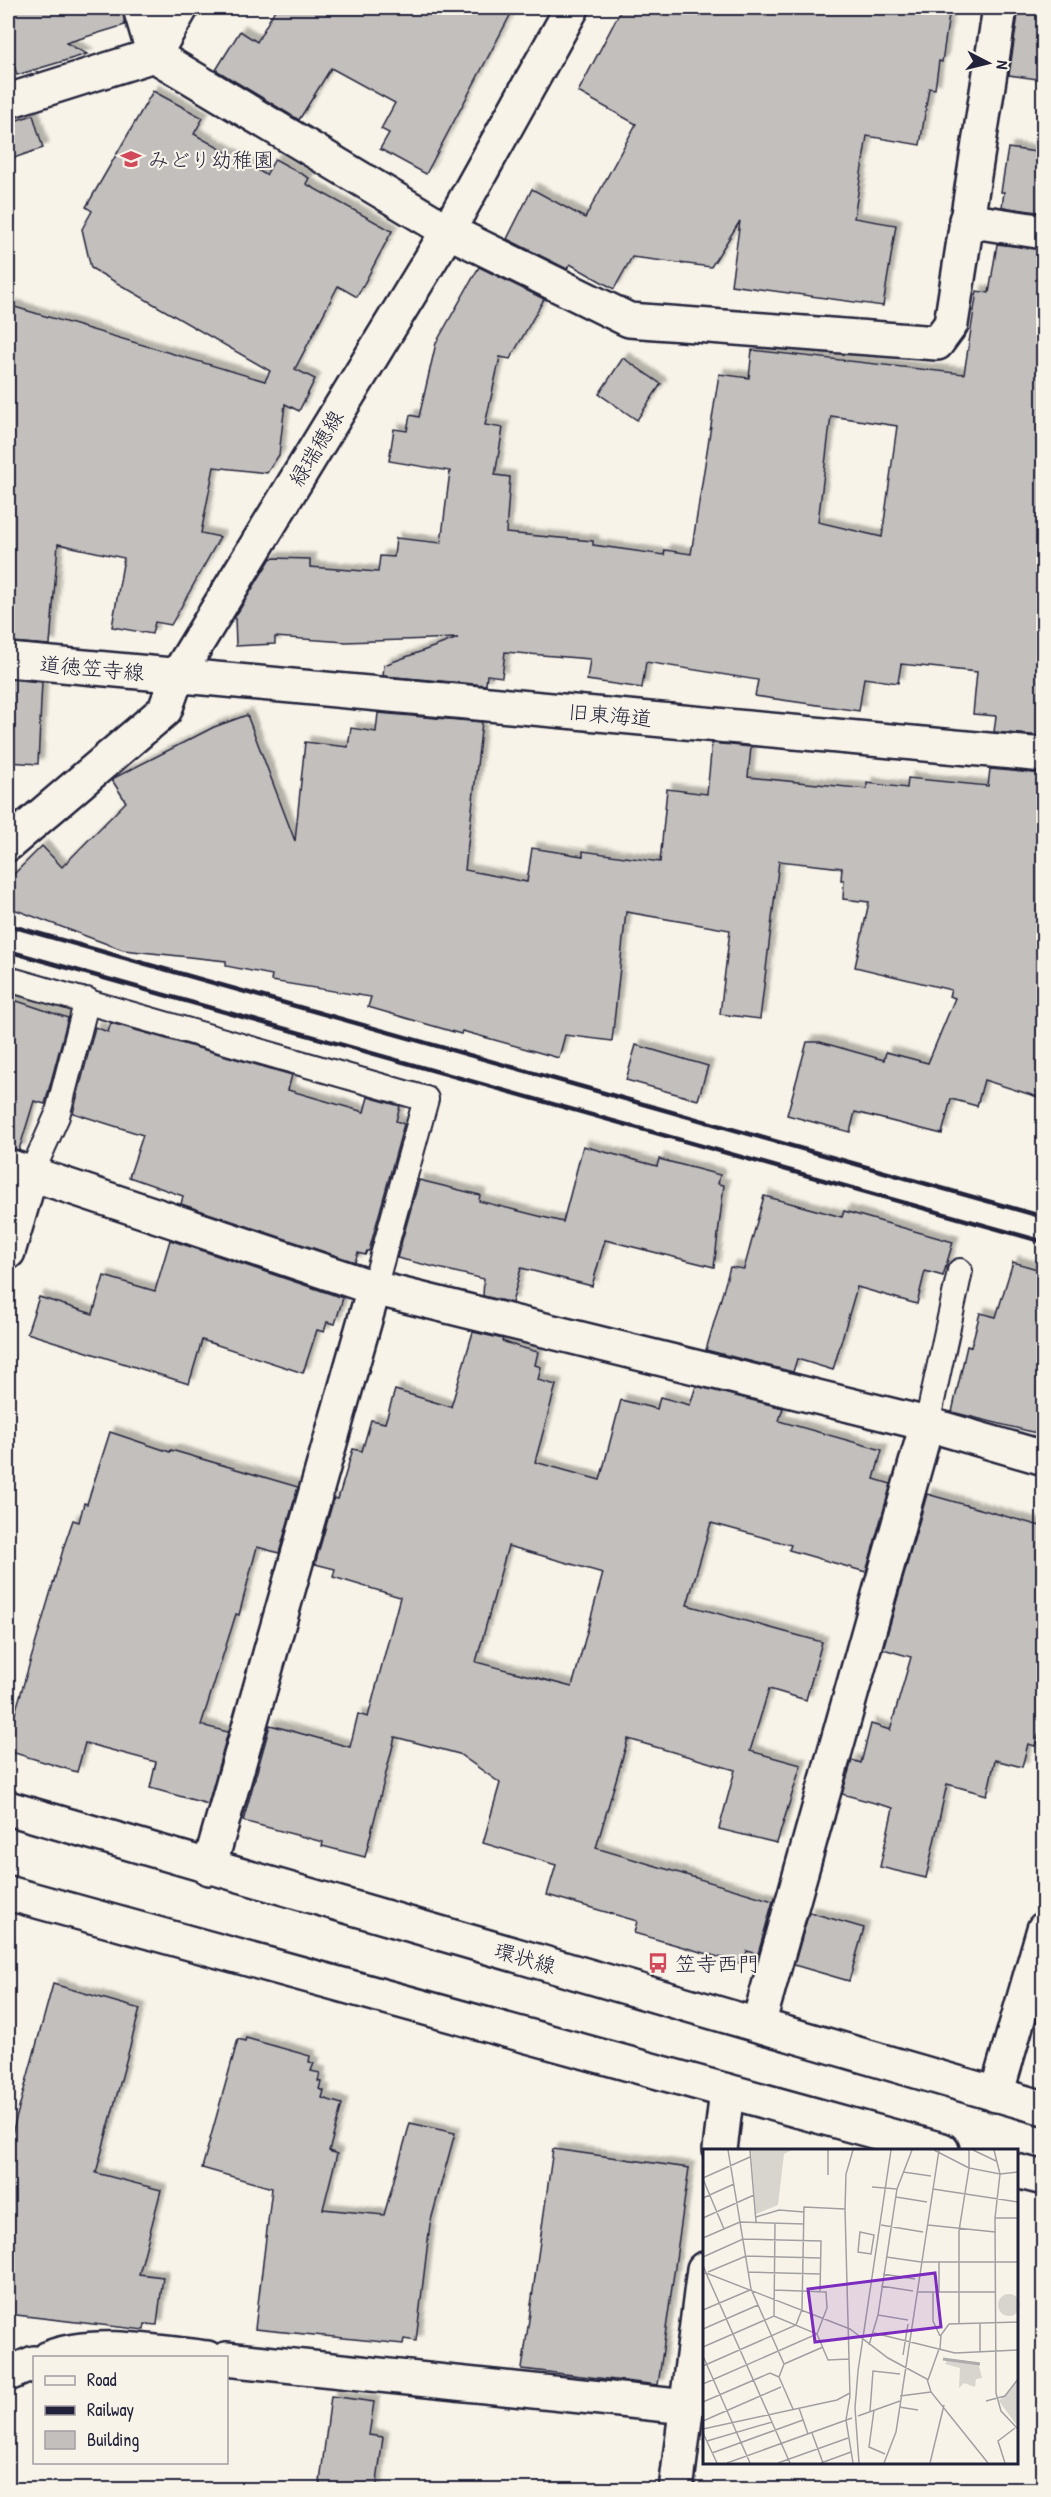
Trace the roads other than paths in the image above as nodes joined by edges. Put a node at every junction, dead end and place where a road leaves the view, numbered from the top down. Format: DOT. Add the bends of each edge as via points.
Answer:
graph roads {
  1 [pos="140,8"];
  2 [pos="181,8"];
  3 [pos="572,8"];
  4 [pos="1000,8"];
  5 [pos="154,55"];
  6 [pos="8,101"];
  7 [pos="966,220"];
  8 [pos="448,231"];
  9 [pos="1044,232"];
  10 [pos="8,660"];
  11 [pos="177,676"];
  12 [pos="1044,755"];
  13 [pos="8,844"];
  14 [pos="8,979"];
  15 [pos="87,1000"];
  16 [pos="19,1170"];
  17 [pos="8,1252"];
  18 [pos="960,1271"];
  19 [pos="374,1288"];
  20 [pos="927,1424"];
  21 [pos="1044,1458"];
  22 [pos="8,1808"];
  23 [pos="209,1868"];
  24 [pos="8,1893"];
  25 [pos="1044,1929"];
  26 [pos="758,2025"];
  27 [pos="728,2091"];
  28 [pos="996,2095"];
  29 [pos="1044,2108"];
  30 [pos="720,2149"];
  31 [pos="935,2149"];
  32 [pos="1018,2171"];
  33 [pos="1044,2178"];
  34 [pos="703,2284"];
  35 [pos="54,2356"];
  36 [pos="189,2356"];
  37 [pos="228,2360"];
  38 [pos="33,2363"];
  39 [pos="8,2374"];
  40 [pos="687,2407"];
  41 [pos="676,2490"];
  1 -- 5 [label="street"];
  2 -- 5 [label="street"];
  3 -- 8 [label="street, 緑瑞穂線"];
  4 -- 7 [label="street"];
  5 -- 6 [label="street"];
  5 -- 8 [label="street"];
  7 -- 8 [label="street" via="951,324 937,343 629,320"];
  7 -- 9 [label="street"];
  8 -- 11 [label="street, 緑瑞穂線"];
  10 -- 11 [label="street, 道徳笠寺線"];
  11 -- 12 [label="street, 旧東海道"];
  11 -- 13 [label="street, 緑瑞穂線" via="165,710"];
  14 -- 15 [label="lane"];
  15 -- 16 [label="lane" via="57,1116"];
  15 -- 19 [label="lane" via="426,1099"];
  16 -- 17 [label="street"];
  16 -- 19 [label="street"];
  18 -- 20 [label="lane"];
  19 -- 20 [label="street"];
  19 -- 23 [label="street"];
  20 -- 21 [label="street"];
  20 -- 26 [label="street"];
  22 -- 23 [label="street, 環状線"];
  23 -- 26 [label="street, 環状線"];
  24 -- 27 [label="street"];
  25 -- 28 [label="street"];
  26 -- 28 [label="street, 環状線"];
  27 -- 30 [label="street"];
  27 -- 31 [label="street"];
  28 -- 29 [label="street, 環状線"];
  32 -- 33 [label="street"];
  34 -- 40 [label="street"];
  35 -- 36 [label="street" via="117,2348"];
  37 -- 40 [label="street"];
  38 -- 39 [label="street"];
  40 -- 41 [label="street"];
}
